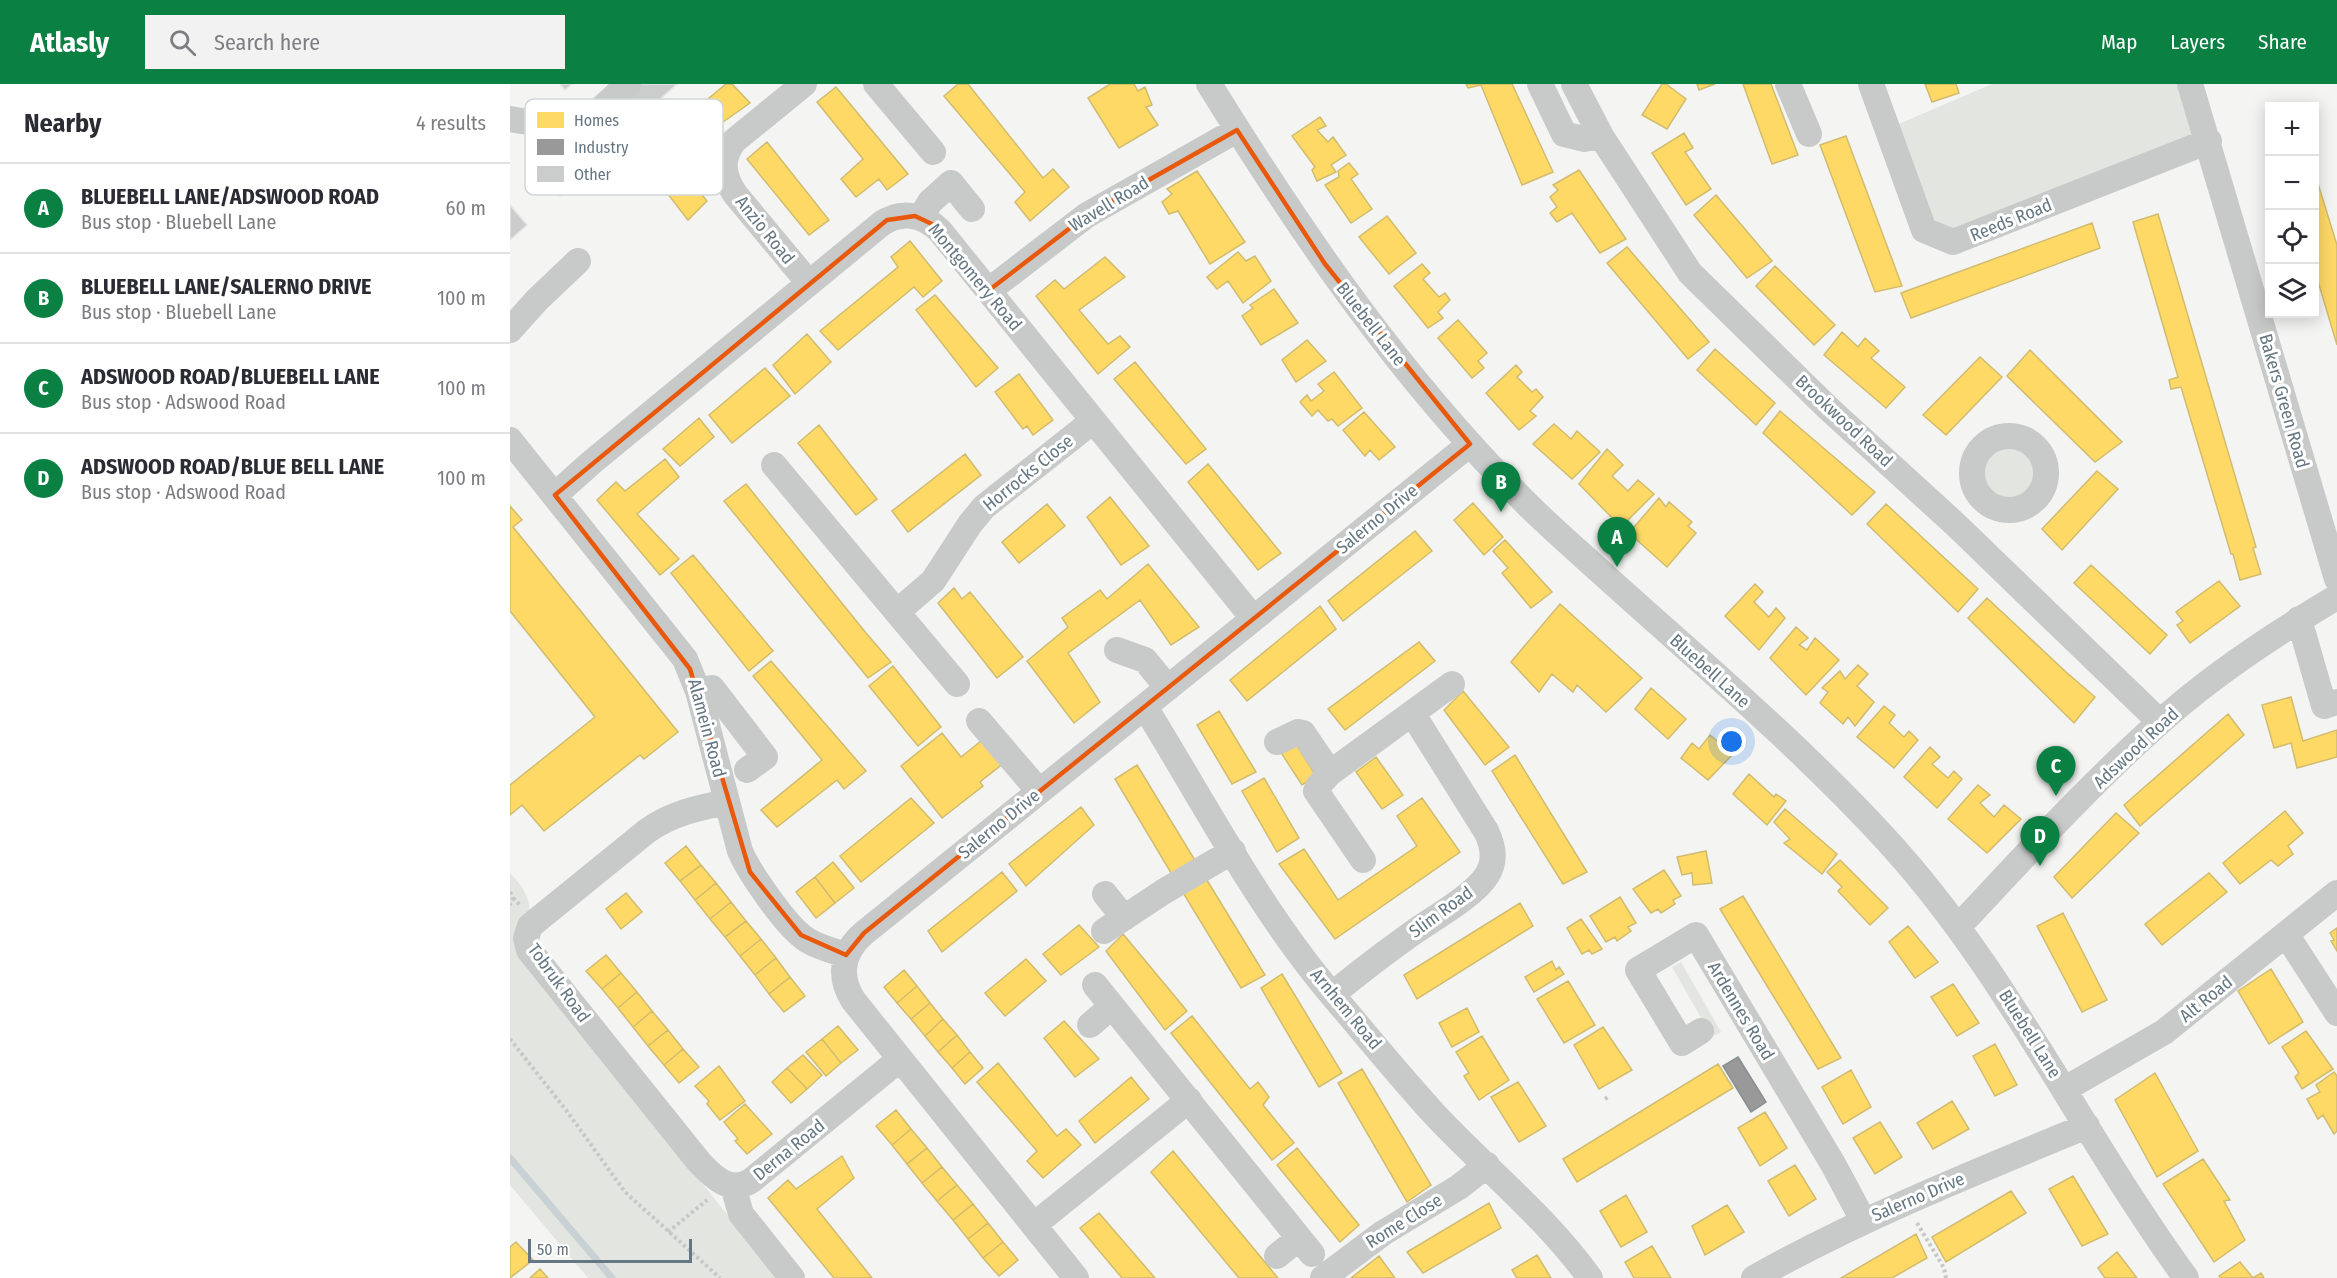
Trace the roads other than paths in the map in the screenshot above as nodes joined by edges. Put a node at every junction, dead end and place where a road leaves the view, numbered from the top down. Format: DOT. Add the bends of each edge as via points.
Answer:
graph roads {
  1 [pos="628,84"];
  2 [pos="804,84"];
  3 [pos="876,84"];
  4 [pos="1209,84"];
  5 [pos="1540,84"];
  6 [pos="1574,84"];
  7 [pos="1788,84"];
  8 [pos="1871,84"];
  9 [pos="2190,84"];
  10 [pos="611,99"];
  11 [pos="510,119"];
  12 [pos="525,121"];
  13 [pos="1237,130"];
  14 [pos="1809,134"];
  15 [pos="1601,136"];
  16 [pos="2209,141"];
  17 [pos="933,152"];
  18 [pos="972,209"];
  19 [pos="921,218"];
  20 [pos="578,261"];
  21 [pos="809,283"];
  22 [pos="988,291"];
  23 [pos="510,330"];
  24 [pos="1093,421"];
  25 [pos="510,440"];
  26 [pos="1470,444"];
  27 [pos="774,465"];
  28 [pos="555,495"];
  29 [pos="1979,495"];
  30 [pos="1955,524"];
  31 [pos="2337,579"];
  32 [pos="2337,597"];
  33 [pos="898,611"];
  34 [pos="1253,618"];
  35 [pos="2299,619"];
  36 [pos="1116,650"];
  37 [pos="957,684"];
  38 [pos="1452,684"];
  39 [pos="1168,688"];
  40 [pos="698,691"];
  41 [pos="2337,702"];
  42 [pos="1145,707"];
  43 [pos="1412,713"];
  44 [pos="979,721"];
  45 [pos="2160,722"];
  46 [pos="1276,742"];
  47 [pos="747,770"];
  48 [pos="1330,773"];
  49 [pos="1039,791"];
  50 [pos="727,802"];
  51 [pos="1233,851"];
  52 [pos="1363,860"];
  53 [pos="2337,893"];
  54 [pos="1105,894"];
  55 [pos="1958,927"];
  56 [pos="2286,934"];
  57 [pos="846,955"];
  58 [pos="1095,985"];
  59 [pos="1332,995"];
  60 [pos="1112,1006"];
  61 [pos="2337,1013"];
  62 [pos="1090,1025"];
  63 [pos="1683,1042"];
  64 [pos="900,1059"];
  65 [pos="2065,1089"];
  66 [pos="1190,1100"];
  67 [pos="2086,1126"];
  68 [pos="1487,1165"];
  69 [pos="729,1185"];
  70 [pos="1863,1220"];
  71 [pos="1034,1225"];
  72 [pos="1278,1256"];
  73 [pos="792,1278"];
  74 [pos="1076,1278"];
  75 [pos="1323,1278"];
  76 [pos="1590,1278"];
  77 [pos="1754,1278"];
  78 [pos="2186,1278"];
  1 -- 10 [label="street"];
  2 -- 21 [label="street, Anzio Road" via="730,147 724,163 735,194"];
  3 -- 17 [label="street"];
  4 -- 13 [label="street, Bluebell Lane"];
  5 -- 15 [label="street" via="1564,134 1584,139"];
  6 -- 15 [label="street, Brookwood Road"];
  7 -- 14 [label="street"];
  8 -- 16 [label="street, Reeds Road" via="1924,230 1953,243"];
  9 -- 16 [label="street, Bakers Green Road"];
  11 -- 12 [label="street"];
  13 -- 22 [label="street, Wavell Road" via="1087,216"];
  13 -- 26 [label="street, Bluebell Lane" via="1293,218 1367,321"];
  15 -- 30 [label="street, Brookwood Road" via="1690,273 1829,409"];
  16 -- 31 [label="street, Bakers Green Road"];
  18 -- 19 [label="street" via="951,183 930,202"];
  19 -- 21 [label="street, Montgomery Road" via="901,215 887,220"];
  19 -- 22 [label="street, Montgomery Road" via="940,231"];
  20 -- 23 [label="street"];
  21 -- 28 [label="street, Montgomery Road"];
  22 -- 24 [label="street, Montgomery Road"];
  24 -- 33 [label="street, Horrocks Close" via="984,507 933,581"];
  24 -- 34 [label="street, Montgomery Road"];
  25 -- 28 [label="street, Alamein Road"];
  26 -- 34 [label="street, Salerno Drive"];
  26 -- 55 [label="street, Bluebell Lane" via="1530,507 1855,807 1902,857"];
  27 -- 33 [label="street"];
  28 -- 40 [label="street, Alamein Road" via="679,649"];
  29 -- 30 [label="street"];
  30 -- 45 [label="street, Brookwood Road"];
  32 -- 35 [label="street, Adswood Road"];
  33 -- 37 [label="street"];
  34 -- 39 [label="street, Salerno Drive"];
  35 -- 41 [label="street" via="2324,706"];
  35 -- 45 [label="street, Adswood Road"];
  36 -- 39 [label="street" via="1145,660"];
  38 -- 43 [label="street"];
  39 -- 42 [label="street, Salerno Drive"];
  40 -- 47 [label="street" via="712,688 765,757"];
  40 -- 50 [label="street, Alamein Road"];
  42 -- 49 [label="street, Salerno Drive"];
  42 -- 51 [label="street, Arnhem Road"];
  43 -- 48 [label="street"];
  43 -- 59 [label="street, Slim Road" via="1486,831 1492,846 1491,868 1470,893"];
  44 -- 49 [label="street"];
  45 -- 55 [label="street, Adswood Road"];
  46 -- 48 [label="street" via="1303,733"];
  48 -- 52 [label="street" via="1316,791"];
  49 -- 57 [label="street, Salerno Drive" via="858,938"];
  50 -- 57 [label="street, Alamein Road" via="740,851 759,885 801,935"];
  50 -- 69 [label="street, Tobruk Road" via="681,812 655,825 535,921 526,938 532,954 692,1152 712,1175"];
  51 -- 54 [label="street" via="1114,924"];
  51 -- 59 [label="street, Arnhem Road" via="1284,932"];
  53 -- 56 [label="street, Alt Road"];
  55 -- 65 [label="street, Bluebell Lane" via="2013,1004"];
  56 -- 61 [label="street"];
  56 -- 65 [label="street, Alt Road" via="2164,1032"];
  57 -- 64 [label="street" via="843,978 848,993"];
  58 -- 60 [label="street"];
  59 -- 68 [label="street, Arnhem Road" via="1437,1117"];
  60 -- 62 [label="street"];
  60 -- 66 [label="street"];
  63 -- 70 [label="street, Ardennes Road" via="1638,970 1696,935"];
  64 -- 69 [label="street, Derna Road" via="752,1180 744,1185"];
  64 -- 71 [label="street"];
  65 -- 67 [label="street, Bluebell Lane"];
  66 -- 71 [label="street"];
  66 -- 72 [label="street" via="1306,1246"];
  67 -- 70 [label="street, Salerno Drive"];
  67 -- 78 [label="street, Bluebell Lane"];
  68 -- 75 [label="street, Rome Close" via="1459,1187 1383,1233"];
  68 -- 76 [label="street, Arnhem Road" via="1554,1232"];
  69 -- 73 [label="street, Derna Road" via="741,1214"];
  70 -- 77 [label="street, Salerno Drive"];
  71 -- 74 [label="street"];
}
